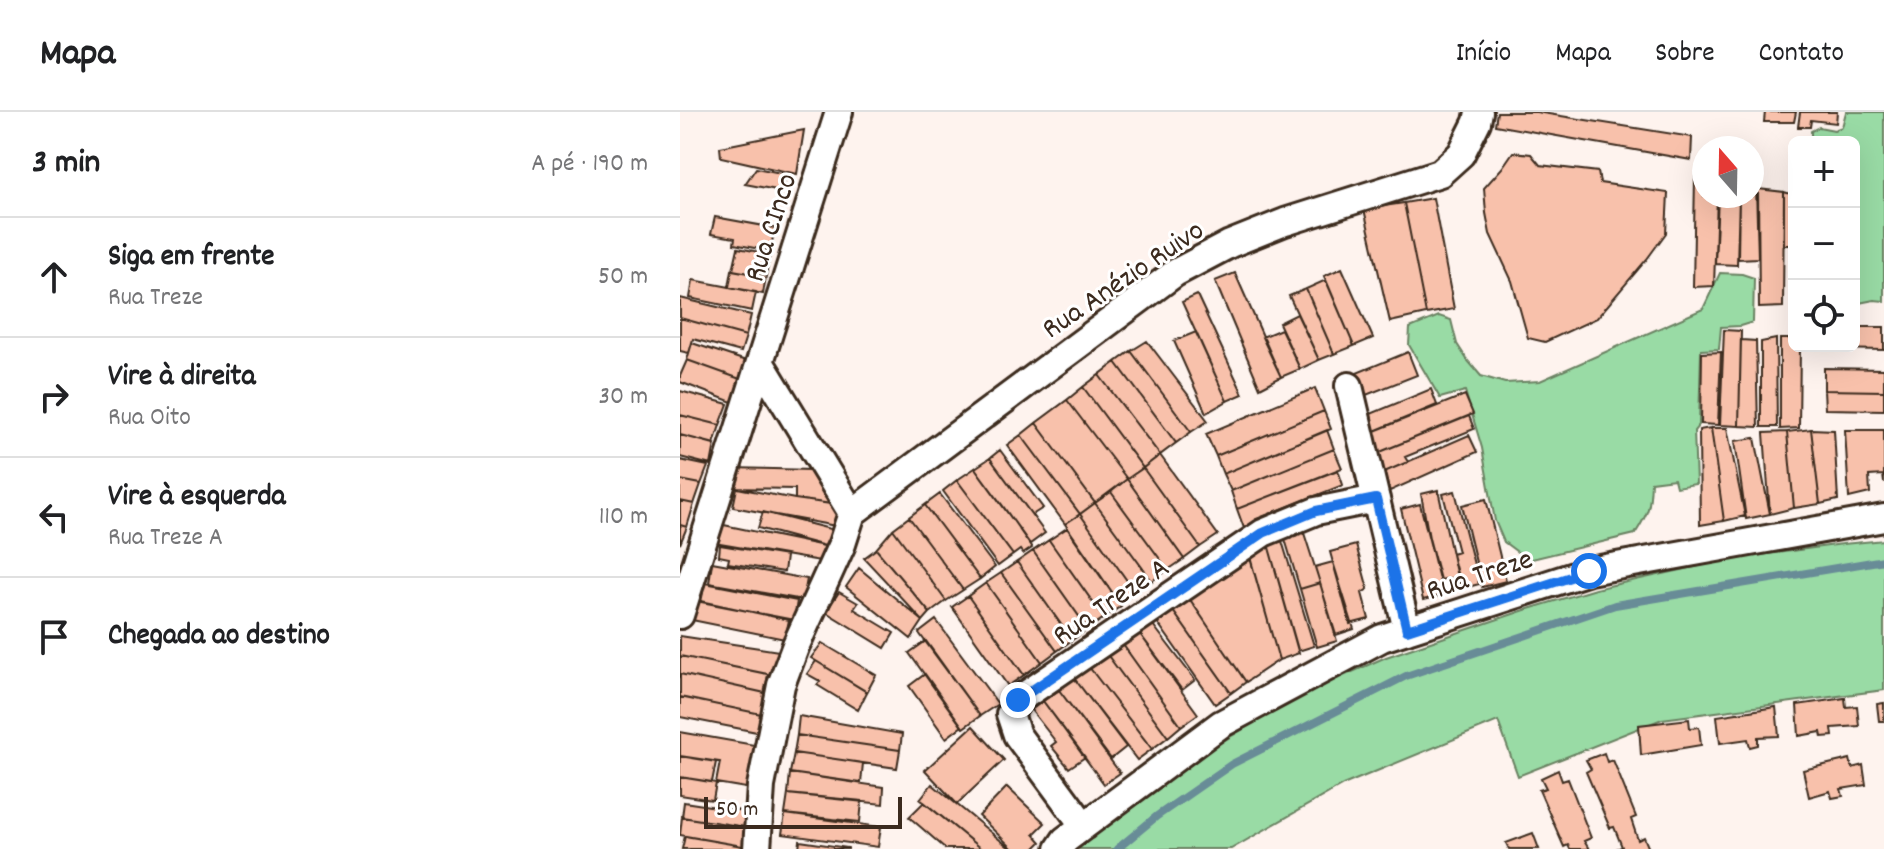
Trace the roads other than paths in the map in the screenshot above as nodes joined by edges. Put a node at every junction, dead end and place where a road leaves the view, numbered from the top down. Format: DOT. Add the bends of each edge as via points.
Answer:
graph roads {
  1 [pos="839,112"];
  2 [pos="1479,112"];
  3 [pos="760,362"];
  4 [pos="1349,386"];
  5 [pos="1376,499"];
  6 [pos="852,513"];
  7 [pos="1884,518"];
  8 [pos="680,615"];
  9 [pos="1407,630"];
  10 [pos="1084,826"];
  11 [pos="757,849"];
  12 [pos="1059,849"];
  1 -- 3 [label="street, Rua CInco"];
  2 -- 6 [label="street, Rua Anézio Ruivo" via="1461,154 1440,173 1285,222 1175,273"];
  3 -- 6 [label="street"];
  3 -- 8 [label="street"];
  4 -- 5 [label="street"];
  5 -- 9 [label="street"];
  5 -- 10 [label="street, Rua Treze A" via="1316,511 1263,533 1018,700 1010,714 1017,735"];
  6 -- 11 [label="street" via="781,685 761,786"];
  7 -- 9 [label="street, Rua Treze" via="1589,571"];
  9 -- 10 [label="street, Rua Treze" via="1382,638 1221,724"];
  10 -- 12 [label="street, Rua Treze"];
}
